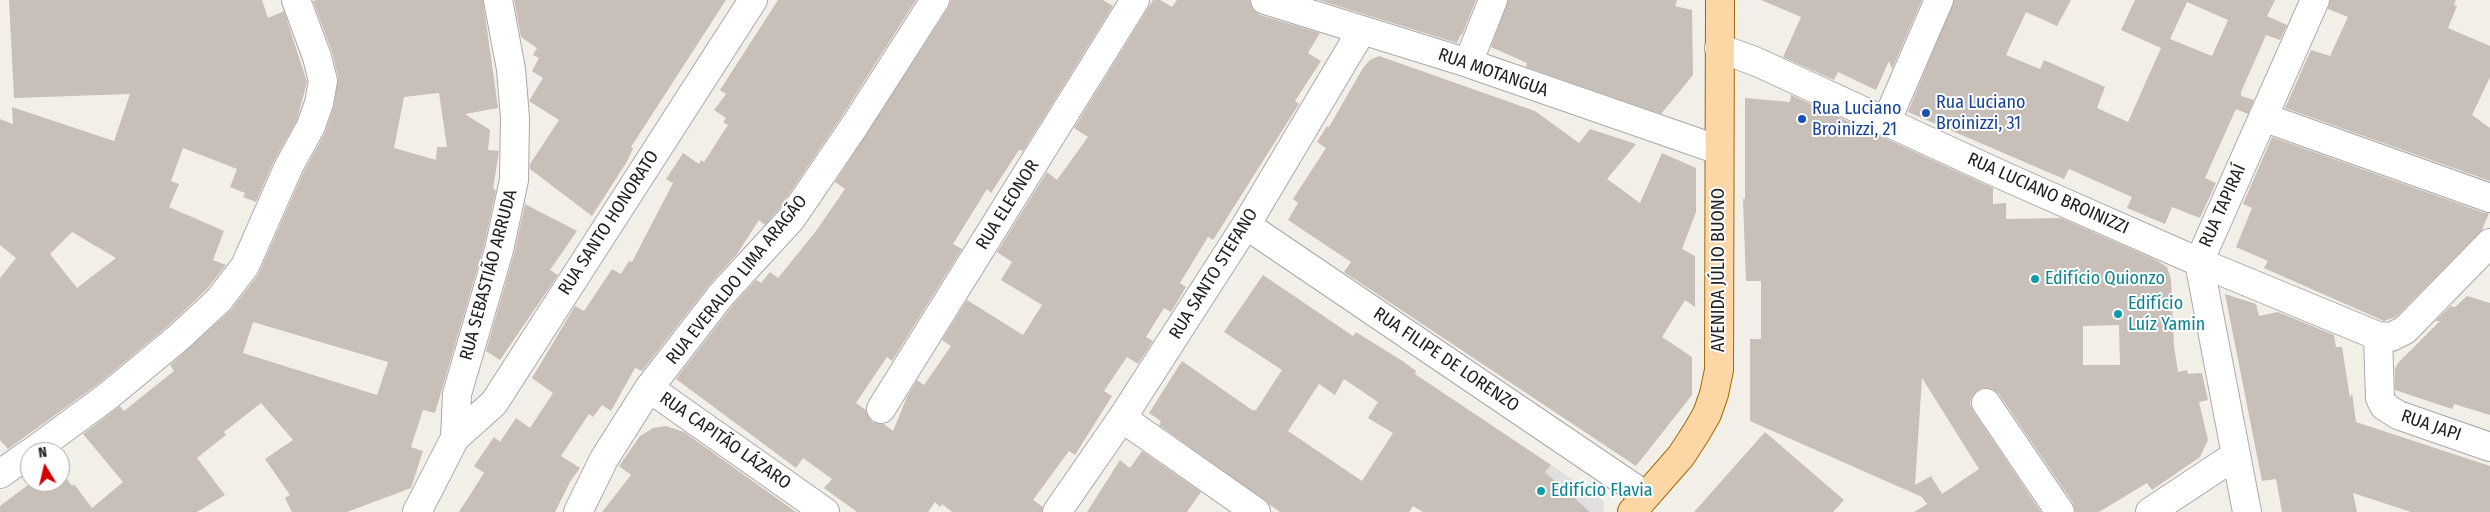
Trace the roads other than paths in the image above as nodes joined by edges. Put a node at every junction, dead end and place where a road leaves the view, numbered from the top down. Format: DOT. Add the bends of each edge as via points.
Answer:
graph roads {
  1 [pos="296,0"];
  2 [pos="498,0"];
  3 [pos="753,0"];
  4 [pos="935,0"];
  5 [pos="1135,0"];
  6 [pos="1493,0"];
  7 [pos="1720,0"];
  8 [pos="1939,0"];
  9 [pos="2315,0"];
  10 [pos="1281,2"];
  11 [pos="1362,30"];
  12 [pos="1719,48"];
  13 [pos="1468,63"];
  14 [pos="2262,117"];
  15 [pos="1887,120"];
  16 [pos="1719,150"];
  17 [pos="2490,198"];
  18 [pos="1246,225"];
  19 [pos="2484,256"];
  20 [pos="2201,274"];
  21 [pos="2378,336"];
  22 [pos="649,388"];
  23 [pos="1986,403"];
  24 [pos="881,409"];
  25 [pos="1122,418"];
  26 [pos="455,438"];
  27 [pos="46,442"];
  28 [pos="2490,447"];
  29 [pos="2236,455"];
  30 [pos="20,460"];
  31 [pos="0,474"];
  32 [pos="1639,504"];
  33 [pos="417,512"];
  34 [pos="578,512"];
  35 [pos="825,512"];
  36 [pos="1057,512"];
  37 [pos="1256,512"];
  38 [pos="2060,512"];
  39 [pos="2150,512"];
  40 [pos="2247,512"];
  1 -- 27 [label="street" via="323,81 320,103 245,266 219,300 178,338"];
  2 -- 26 [label="street, RUA SEBASTIÃO ARRUDA" via="514,108 514,180 498,250 457,394"];
  3 -- 26 [label="street, RUA SANTO HONORATO" via="494,403"];
  4 -- 22 [label="street, RUA EVERALDO LIMA ARAGÃO" via="791,219 721,295"];
  5 -- 24 [label="street, RUA ELEONOR"];
  6 -- 13 [label="street"];
  7 -- 12 [label="main road, AVENIDA JÚLIO BUONO"];
  8 -- 15 [label="street"];
  9 -- 14 [label="street, RUA TAPIRAÍ"];
  10 -- 11 [label="street, RUA MOTANGUA"];
  11 -- 13 [label="street, RUA MOTANGUA"];
  11 -- 18 [label="street, RUA SANTO STEFANO"];
  12 -- 15 [label="street, RUA LUCIANO BROINIZZI"];
  12 -- 16 [label="main road, AVENIDA JÚLIO BUONO"];
  13 -- 16 [label="street, RUA MOTANGUA"];
  14 -- 17 [label="street"];
  14 -- 20 [label="street, RUA TAPIRAÍ"];
  15 -- 20 [label="street, RUA LUCIANO BROINIZZI"];
  16 -- 32 [label="main road, AVENIDA JÚLIO BUONO" via="1719,370 1714,394 1707,414 1691,441"];
  18 -- 25 [label="street, RUA SANTO STEFANO"];
  18 -- 32 [label="street, RUA FILIPE DE LORENZO"];
  19 -- 21 [label="street" via="2405,330 2391,337"];
  20 -- 21 [label="street, RUA LUCIANO BROINIZZI" via="2227,273"];
  20 -- 29 [label="street"];
  21 -- 28 [label="street, RUA JAPI" via="2380,398 2384,406 2398,415"];
  22 -- 34 [label="street, RUA EVERALDO LIMA ARAGÃO" via="604,459"];
  22 -- 35 [label="street, RUA CAPITÃO LÁZARO"];
  23 -- 38 [label="street"];
  25 -- 36 [label="street, RUA SANTO STEFANO"];
  25 -- 37 [label="street"];
  26 -- 33 [label="street, RUA SEBASTIÃO ARRUDA"];
  29 -- 39 [label="street"];
  29 -- 40 [label="street"];
  30 -- 31 [label="street"];
}
